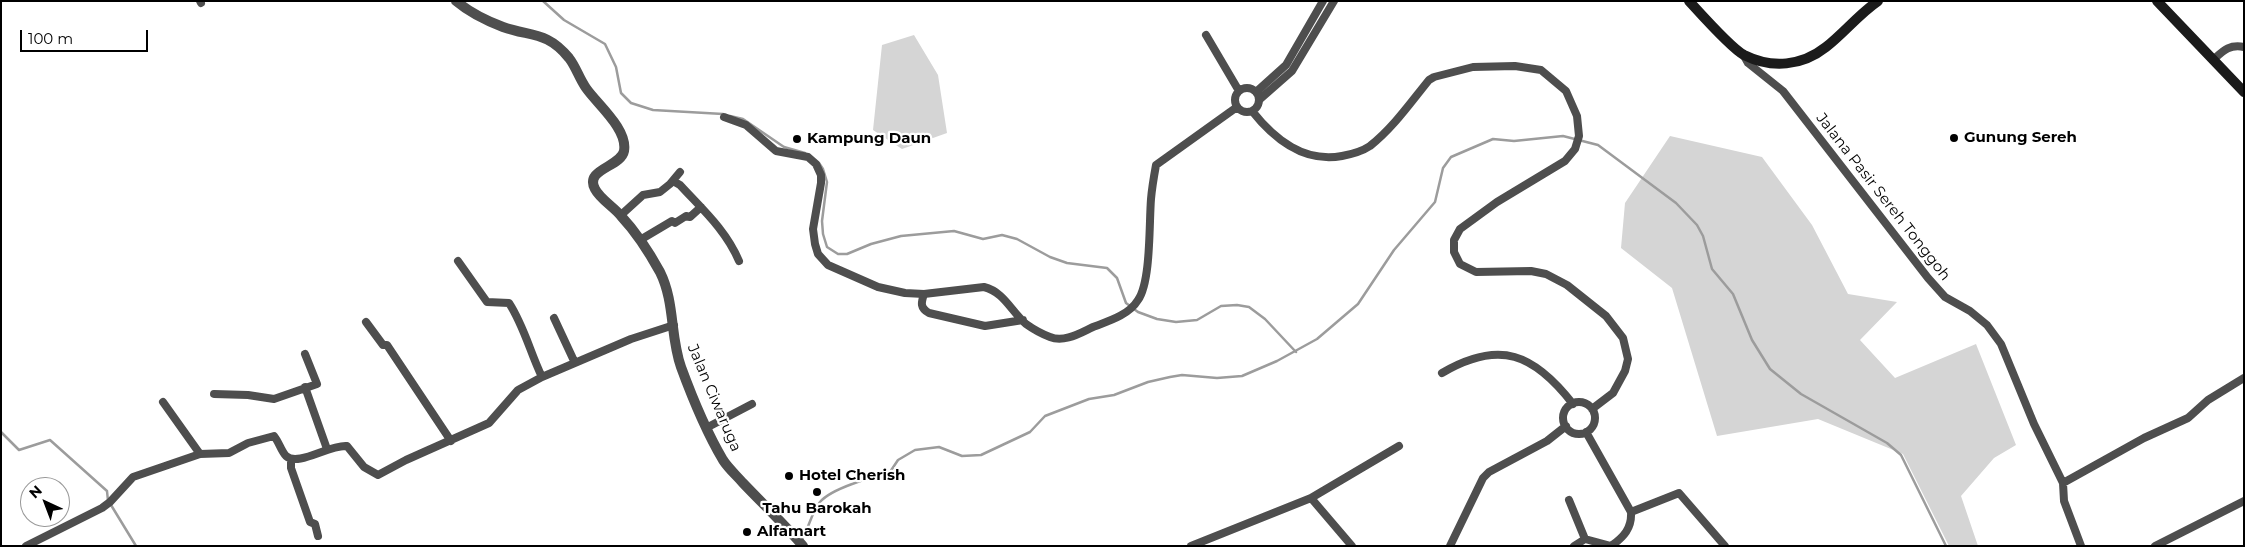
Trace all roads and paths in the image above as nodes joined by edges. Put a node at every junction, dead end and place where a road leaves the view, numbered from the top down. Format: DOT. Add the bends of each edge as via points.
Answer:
graph roads {
  1 [pos="456,1"];
  2 [pos="1323,1"];
  3 [pos="1334,1"];
  4 [pos="1689,1"];
  5 [pos="1878,1"];
  6 [pos="2157,1"];
  7 [pos="1206,35"];
  8 [pos="2244,47"];
  9 [pos="1743,54"];
  10 [pos="2213,60"];
  11 [pos="1239,91"];
  12 [pos="2244,92"];
  13 [pos="1257,96"];
  14 [pos="1237,107"];
  15 [pos="1252,111"];
  16 [pos="724,117"];
  17 [pos="680,172"];
  18 [pos="673,181"];
  19 [pos="701,207"];
  20 [pos="621,215"];
  21 [pos="640,240"];
  22 [pos="458,261"];
  23 [pos="739,261"];
  24 [pos="924,294"];
  25 [pos="554,318"];
  26 [pos="1023,320"];
  27 [pos="366,322"];
  28 [pos="674,325"];
  29 [pos="305,354"];
  30 [pos="575,363"];
  31 [pos="1442,373"];
  32 [pos="542,377"];
  33 [pos="2244,378"];
  34 [pos="305,387"];
  35 [pos="214,394"];
  36 [pos="163,402"];
  37 [pos="752,404"];
  38 [pos="1573,404"];
  39 [pos="1592,409"];
  40 [pos="1566,426"];
  41 [pos="708,427"];
  42 [pos="1586,432"];
  43 [pos="451,441"];
  44 [pos="1399,446"];
  45 [pos="327,449"];
  46 [pos="200,454"];
  47 [pos="290,459"];
  48 [pos="2063,482"];
  49 [pos="1311,498"];
  50 [pos="1569,500"];
  51 [pos="2244,501"];
  52 [pos="1631,512"];
  53 [pos="318,536"];
  54 [pos="1585,540"];
  55 [pos="801,543"];
  56 [pos="1722,545"];
  57 [pos="26,546"];
  58 [pos="1191,546"];
  59 [pos="1352,546"];
  60 [pos="1450,546"];
  61 [pos="1574,546"];
  62 [pos="2081,546"];
  63 [pos="2155,546"];
  1 -- 20 [label="street, Jalan Ciwaruga" via="465,9 503,27 543,37 569,58 585,87 623,139 622,158 597,173 593,182 595,189"];
  2 -- 13 [label="street" via="1286,65"];
  3 -- 13 [label="street" via="1292,71"];
  4 -- 9 [label="main road"];
  5 -- 9 [label="main road" via="1827,46 1797,63 1774,64"];
  6 -- 10 [label="main road"];
  7 -- 11 [label="street"];
  8 -- 10 [label="street" via="2234,45"];
  9 -- 48 [label="street, Jalana Pasir Sereh Tonggoh" via="1783,91 1945,297 1988,325 2008,358 2034,424"];
  10 -- 12 [label="main road"];
  11 -- 13 [label="street" via="1249,88"];
  11 -- 14 [label="street" via="1235,98"];
  13 -- 15 [label="street" via="1257,106"];
  14 -- 15 [label="street" via="1244,112"];
  14 -- 26 [label="street" via="1156,165 1145,285 1134,306 1112,320 1058,339 1034,329"];
  15 -- 39 [label="street" via="1278,139 1295,151 1330,158 1357,154 1371,145 1434,77 1473,68 1515,66 1541,70 1566,91 1577,116 1579,136 1575,149 1566,161 1460,228 1454,240 1454,252 1460,264 1476,272 1531,271 1546,274 1567,285 1606,316 1623,338 1628,359 1625,372 1613,392"];
  16 -- 24 [label="street" via="746,125 776,151 808,157 816,164 821,183 813,229 818,254 828,265 878,287"];
  17 -- 18 [label="street"];
  18 -- 19 [label="street"];
  18 -- 20 [label="street" via="660,192 639,198"];
  19 -- 21 [label="street" via="690,217 672,222"];
  19 -- 23 [label="street" via="732,245"];
  20 -- 21 [label="street, Jalan Ciwaruga"];
  21 -- 28 [label="street, Jalan Ciwaruga" via="668,289"];
  22 -- 32 [label="street" via="487,302 509,303 521,322"];
  24 -- 26 [label="street" via="984,287 1007,302"];
  24 -- 26 [label="street" via="921,304 929,313 985,326"];
  25 -- 30 [label="street"];
  27 -- 43 [label="street" via="408,373"];
  28 -- 30 [label="street"];
  28 -- 41 [label="street, Jalan Ciwaruga" via="674,340 681,366"];
  29 -- 34 [label="street" via="317,384"];
  30 -- 32 [label="street"];
  31 -- 38 [label="street" via="1475,357 1519,358 1552,378"];
  32 -- 43 [label="street" via="518,390 489,423"];
  33 -- 48 [label="street" via="2208,400 2188,418"];
  34 -- 35 [label="street" via="274,399 248,394"];
  34 -- 45 [label="street"];
  36 -- 46 [label="street"];
  37 -- 41 [label="street"];
  38 -- 39 [label="street" via="1583,403"];
  38 -- 40 [label="street" via="1564,414"];
  39 -- 42 [label="street" via="1595,419"];
  40 -- 42 [label="street" via="1575,433"];
  40 -- 60 [label="street" via="1483,478"];
  41 -- 55 [label="street, Jalan Ciwaruga" via="724,462"];
  42 -- 52 [label="street"];
  43 -- 45 [label="street" via="378,475 364,467 346,446"];
  44 -- 49 [label="street"];
  45 -- 47 [label="street"];
  46 -- 47 [label="street" via="229,453 248,443 274,436 284,455"];
  46 -- 57 [label="street" via="133,476 102,508"];
  47 -- 53 [label="street" via="310,522 315,524"];
  48 -- 62 [label="street, Jalana Pasir Sereh Tonggoh" via="2064,501"];
  49 -- 58 [label="street"];
  49 -- 59 [label="street"];
  50 -- 54 [label="street"];
  51 -- 63 [label="street"];
  52 -- 54 [label="street" via="1630,527 1612,546"];
  52 -- 56 [label="street" via="1679,493"];
  54 -- 61 [label="street"];
}
